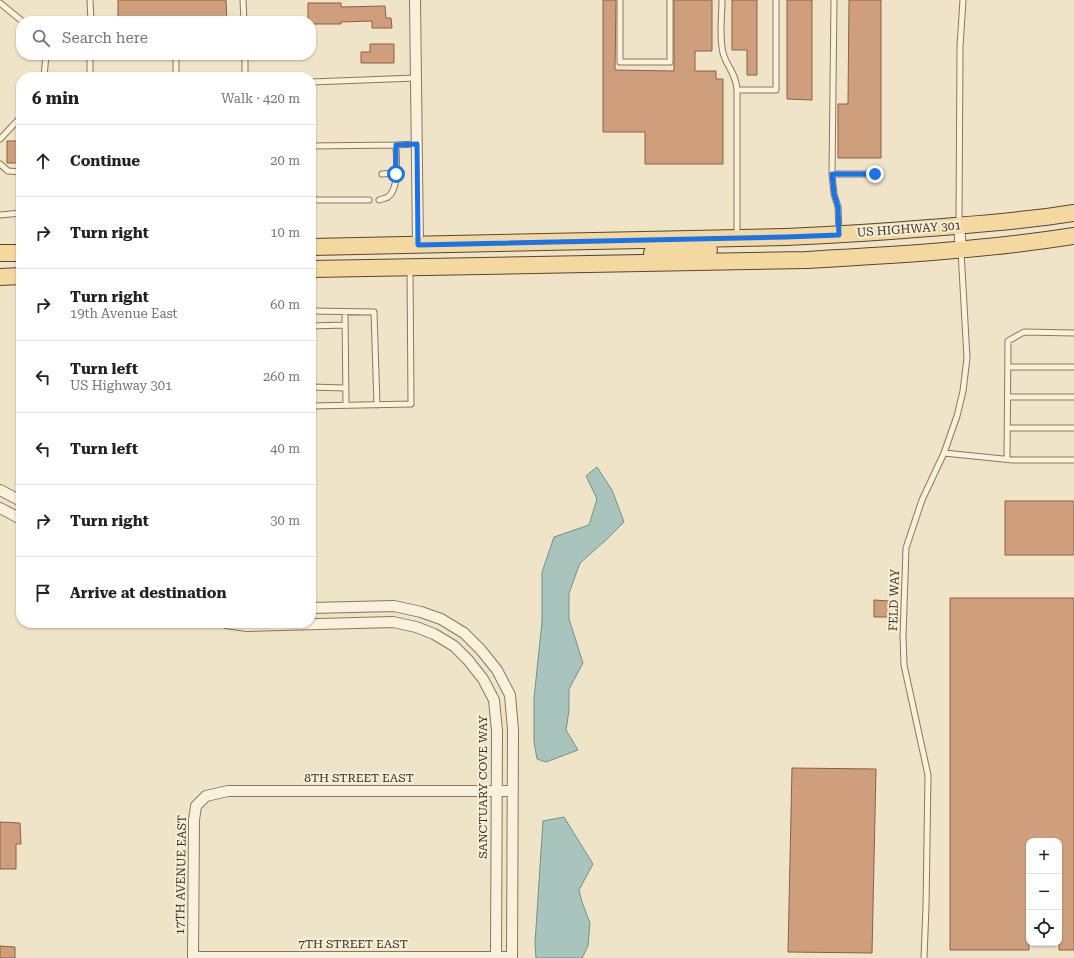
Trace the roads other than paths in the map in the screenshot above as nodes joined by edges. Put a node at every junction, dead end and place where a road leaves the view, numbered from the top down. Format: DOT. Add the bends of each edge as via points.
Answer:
graph roads {
  1 [pos="90,0"];
  2 [pos="243,0"];
  3 [pos="415,0"];
  4 [pos="620,0"];
  5 [pos="670,0"];
  6 [pos="722,0"];
  7 [pos="776,0"];
  8 [pos="834,0"];
  9 [pos="963,0"];
  10 [pos="0,3"];
  11 [pos="16,16"];
  12 [pos="91,16"];
  13 [pos="244,16"];
  14 [pos="46,60"];
  15 [pos="90,60"];
  16 [pos="176,60"];
  17 [pos="245,60"];
  18 [pos="44,72"];
  19 [pos="90,72"];
  20 [pos="176,72"];
  21 [pos="245,72"];
  22 [pos="416,78"];
  23 [pos="316,82"];
  24 [pos="737,90"];
  25 [pos="16,122"];
  26 [pos="0,139"];
  27 [pos="417,144"];
  28 [pos="396,145"];
  29 [pos="316,146"];
  30 [pos="0,164"];
  31 [pos="16,172"];
  32 [pos="382,174"];
  33 [pos="396,174"];
  34 [pos="832,174"];
  35 [pos="875,174"];
  36 [pos="316,200"];
  37 [pos="369,200"];
  38 [pos="379,200"];
  39 [pos="16,213"];
  40 [pos="1074,213"];
  41 [pos="0,215"];
  42 [pos="959,226"];
  43 [pos="839,235"];
  44 [pos="1074,236"];
  45 [pos="737,238"];
  46 [pos="528,242"];
  47 [pos="418,245"];
  48 [pos="316,247"];
  49 [pos="961,250"];
  50 [pos="0,253"];
  51 [pos="16,253"];
  52 [pos="600,263"];
  53 [pos="410,267"];
  54 [pos="316,269"];
  55 [pos="330,269"];
  56 [pos="16,276"];
  57 [pos="0,277"];
  58 [pos="316,311"];
  59 [pos="345,312"];
  60 [pos="345,325"];
  61 [pos="316,326"];
  62 [pos="1074,333"];
  63 [pos="1008,367"];
  64 [pos="1074,367"];
  65 [pos="316,387"];
  66 [pos="345,388"];
  67 [pos="1008,397"];
  68 [pos="1074,397"];
  69 [pos="346,405"];
  70 [pos="377,405"];
  71 [pos="316,406"];
  72 [pos="1007,428"];
  73 [pos="1074,428"];
  74 [pos="944,453"];
  75 [pos="1007,459"];
  76 [pos="1074,460"];
  77 [pos="0,490"];
  78 [pos="16,498"];
  79 [pos="0,508"];
  80 [pos="16,516"];
  81 [pos="316,608"];
  82 [pos="316,624"];
  83 [pos="497,791"];
  84 [pos="513,791"];
  85 [pos="206,796"];
  86 [pos="193,958"];
  87 [pos="496,958"];
  88 [pos="512,958"];
  89 [pos="924,958"];
  1 -- 12 [label="lane"];
  2 -- 13 [label="lane"];
  3 -- 22 [label="street"];
  4 -- 5 [label="lane" via="620,62 670,62"];
  6 -- 24 [label="lane" via="722,45"];
  7 -- 24 [label="lane" via="776,90"];
  8 -- 34 [label="lane"];
  9 -- 42 [label="lane" via="960,47"];
  10 -- 11 [label="lane"];
  14 -- 18 [label="lane"];
  15 -- 19 [label="lane"];
  16 -- 20 [label="lane"];
  17 -- 21 [label="lane"];
  22 -- 23 [label="lane"];
  22 -- 27 [label="street"];
  24 -- 45 [label="lane"];
  25 -- 26 [label="lane"];
  27 -- 28 [label="lane"];
  27 -- 47 [label="street"];
  28 -- 29 [label="lane"];
  28 -- 33 [label="lane"];
  30 -- 31 [label="lane" via="8,171"];
  32 -- 33 [label="lane"];
  33 -- 38 [label="lane" via="394,190 388,197"];
  34 -- 35 [label="lane"];
  34 -- 43 [label="lane" via="838,207"];
  36 -- 37 [label="lane"];
  39 -- 41 [label="lane"];
  40 -- 42 [label="main road, US HIGHWAY 301"];
  42 -- 43 [label="main road, US HIGHWAY 301"];
  42 -- 49 [label="street"];
  43 -- 45 [label="main road, US HIGHWAY 301"];
  44 -- 49 [label="main road, US HIGHWAY 301"];
  45 -- 46 [label="main road, US HIGHWAY 301"];
  45 -- 52 [label="main road" via="728,247 718,249 664,251"];
  46 -- 47 [label="main road, US HIGHWAY 301"];
  46 -- 53 [label="main road" via="513,251 443,253 425,258"];
  47 -- 48 [label="main road, US HIGHWAY 301"];
  47 -- 55 [label="main road" via="408,253"];
  49 -- 52 [label="main road, US HIGHWAY 301" via="806,260"];
  49 -- 74 [label="lane, FELD WAY" via="966,358 963,391"];
  50 -- 51 [label="main road"];
  52 -- 53 [label="main road"];
  53 -- 55 [label="main road"];
  53 -- 70 [label="lane" via="411,404"];
  54 -- 55 [label="main road"];
  56 -- 57 [label="main road"];
  58 -- 59 [label="lane"];
  59 -- 60 [label="lane"];
  59 -- 70 [label="lane" via="374,312"];
  60 -- 61 [label="lane"];
  60 -- 66 [label="lane"];
  62 -- 63 [label="lane" via="1024,332 1008,341"];
  63 -- 64 [label="lane"];
  63 -- 67 [label="lane"];
  65 -- 66 [label="lane"];
  66 -- 69 [label="lane"];
  67 -- 68 [label="lane"];
  67 -- 72 [label="lane"];
  69 -- 70 [label="lane"];
  69 -- 71 [label="lane"];
  72 -- 73 [label="lane"];
  72 -- 75 [label="lane"];
  74 -- 75 [label="lane"];
  74 -- 89 [label="lane, FELD WAY" via="922,500 906,548 904,665 928,775"];
  75 -- 76 [label="lane"];
  77 -- 78 [label="street"];
  79 -- 80 [label="street"];
  81 -- 84 [label="street" via="394,606 441,619 464,633 497,670 510,696 514,730"];
  82 -- 83 [label="street, SANCTUARY COVE WAY" via="393,622 422,629 454,646 483,679 494,700"];
  83 -- 84 [label="street, 8TH STREET EAST"];
  83 -- 85 [label="street, 8TH STREET EAST" via="228,791"];
  83 -- 87 [label="street, SANCTUARY COVE WAY"];
  84 -- 88 [label="street"];
  85 -- 86 [label="street, 17TH AVENUE EAST" via="196,806 194,820"];
  86 -- 87 [label="street, 7TH STREET EAST"];
  87 -- 88 [label="street, 7TH STREET EAST"];
}
